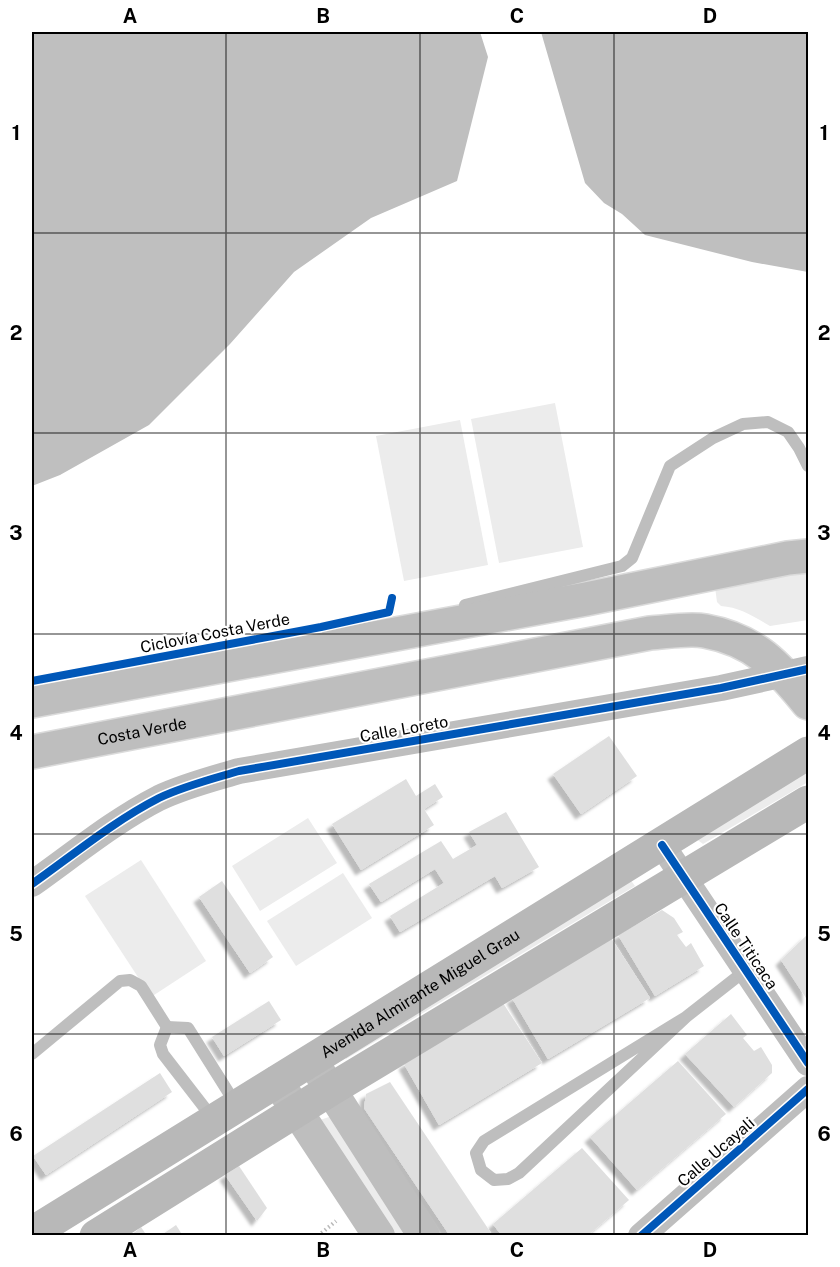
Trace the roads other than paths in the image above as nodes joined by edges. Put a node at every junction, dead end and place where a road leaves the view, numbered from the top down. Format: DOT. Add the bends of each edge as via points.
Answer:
graph roads {
  1 [pos="808,466"];
  2 [pos="808,556"];
  3 [pos="459,607"];
  4 [pos="424,616"];
  5 [pos="249,659"];
  6 [pos="796,671"];
  7 [pos="32,701"];
  8 [pos="808,703"];
  9 [pos="32,752"];
  10 [pos="808,753"];
  11 [pos="808,802"];
  12 [pos="662,844"];
  13 [pos="684,878"];
  14 [pos="32,884"];
  15 [pos="746,970"];
  16 [pos="686,1017"];
  17 [pos="167,1027"];
  18 [pos="32,1054"];
  19 [pos="311,1060"];
  20 [pos="808,1063"];
  21 [pos="278,1081"];
  22 [pos="808,1089"];
  23 [pos="330,1090"];
  24 [pos="298,1111"];
  25 [pos="225,1113"];
  26 [pos="32,1233"];
  27 [pos="96,1236"];
  28 [pos="380,1236"];
  29 [pos="424,1236"];
  30 [pos="641,1236"];
  1 -- 3 [label="lane" via="788,432 768,422 743,424 670,466 632,558 622,566"];
  2 -- 5 [label="highway"];
  4 -- 5 [label="lane"];
  5 -- 7 [label="highway"];
  6 -- 8 [label="highway, Costa Verde"];
  6 -- 9 [label="highway, Costa Verde" via="752,648 704,630 650,633"];
  6 -- 14 [label="street, Calle Loreto" via="710,690 238,771 160,798 126,817"];
  10 -- 12 [label="main road, Avenida Almirante Miguel Grau"];
  11 -- 13 [label="main road"];
  12 -- 13 [label="street, Calle Titicaca"];
  12 -- 19 [label="main road, Avenida Almirante Miguel Grau"];
  13 -- 15 [label="street, Calle Titicaca"];
  13 -- 23 [label="main road"];
  15 -- 16 [label="lane"];
  15 -- 20 [label="street, Calle Titicaca"];
  16 -- 16 [label="lane" via="483,1141 476,1153 482,1170 494,1180 519,1173"];
  17 -- 18 [label="lane" via="141,986 130,980 120,981"];
  17 -- 25 [label="lane" via="188,1028"];
  17 -- 25 [label="lane" via="160,1045 163,1054"];
  19 -- 21 [label="main road, Avenida Almirante Miguel Grau"];
  19 -- 23 [label="street"];
  21 -- 24 [label="street"];
  21 -- 25 [label="main road, Avenida Almirante Miguel Grau"];
  22 -- 30 [label="street, Calle Ucayali"];
  23 -- 24 [label="main road"];
  23 -- 29 [label="street"];
  24 -- 27 [label="main road"];
  24 -- 28 [label="street"];
  25 -- 26 [label="main road, Avenida Almirante Miguel Grau"];
}
